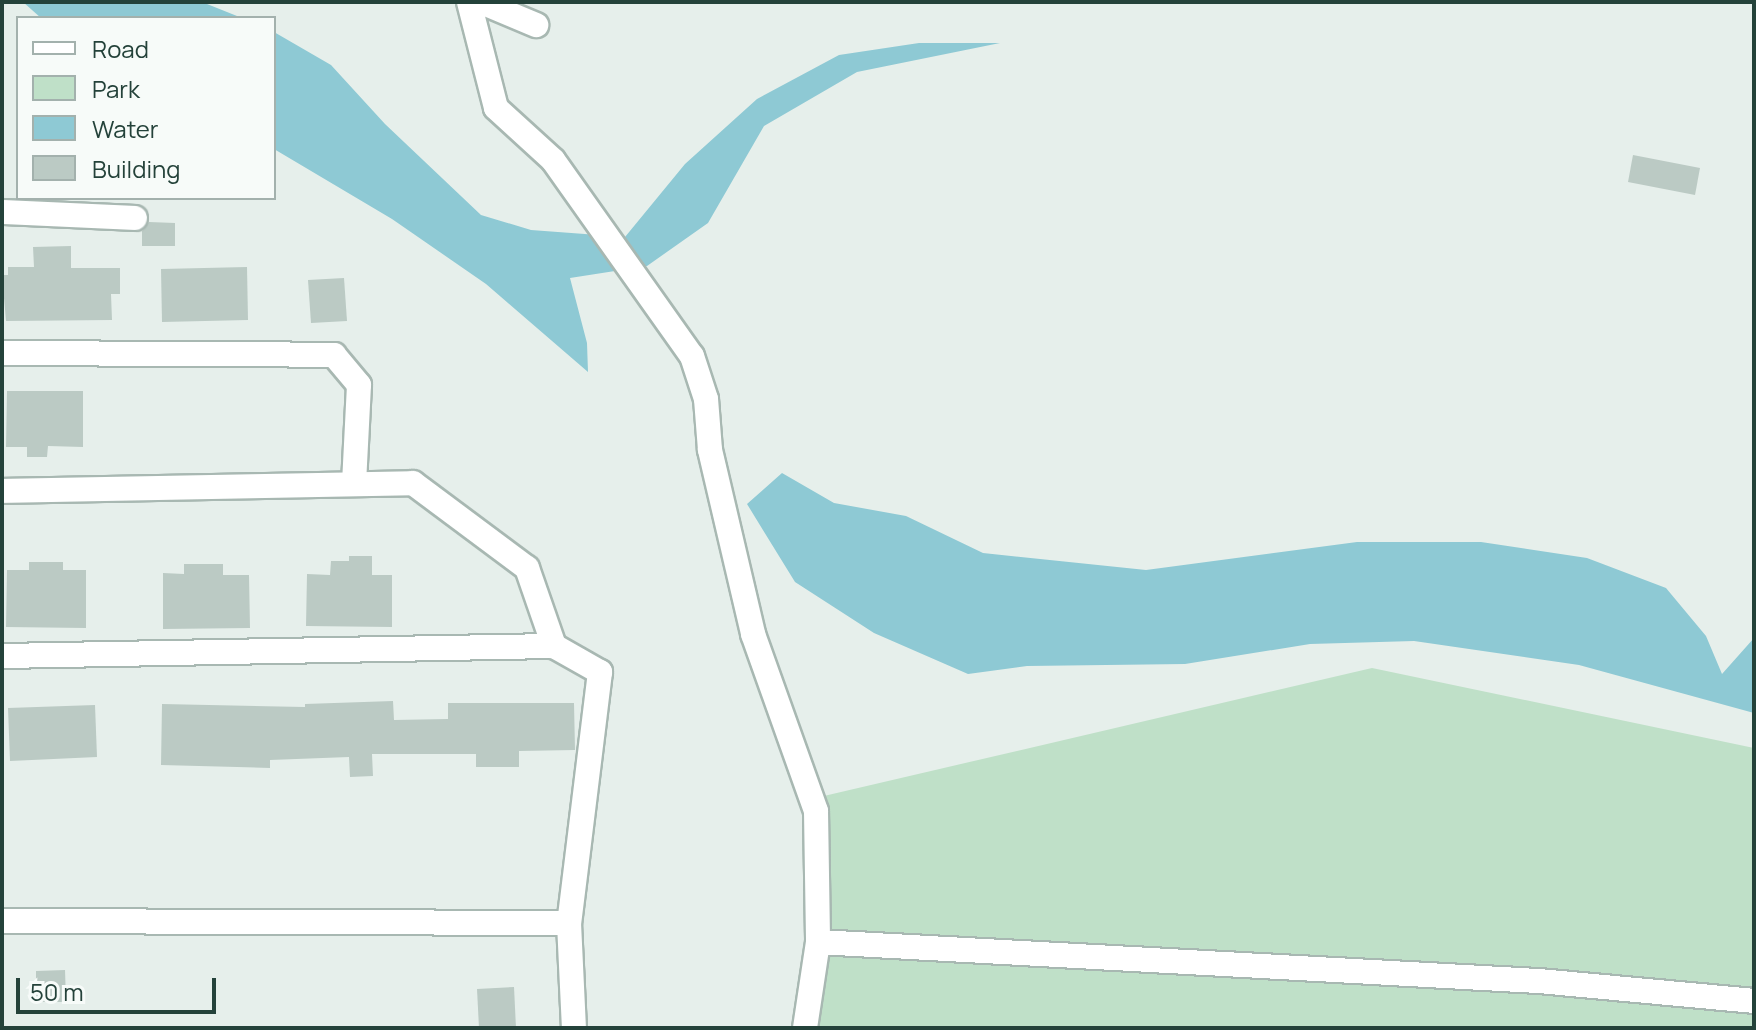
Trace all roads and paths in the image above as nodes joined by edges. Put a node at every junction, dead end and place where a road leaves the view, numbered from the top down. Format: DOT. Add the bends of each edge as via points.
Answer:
graph roads {
  1 [pos="469,2"];
  2 [pos="481,2"];
  3 [pos="536,25"];
  4 [pos="2,212"];
  5 [pos="135,218"];
  6 [pos="2,353"];
  7 [pos="354,483"];
  8 [pos="2,491"];
  9 [pos="554,646"];
  10 [pos="2,656"];
  11 [pos="2,921"];
  12 [pos="569,923"];
  13 [pos="818,942"];
  14 [pos="1754,1001"];
  15 [pos="574,1028"];
  16 [pos="805,1028"];
  1 -- 13 [label="street" via="496,108 553,160 692,356 706,399 710,450 753,634 816,811"];
  2 -- 3 [label="street"];
  4 -- 5 [label="street"];
  6 -- 7 [label="street" via="334,355 359,385"];
  7 -- 8 [label="street"];
  7 -- 9 [label="street" via="413,483 527,568"];
  9 -- 10 [label="street"];
  9 -- 12 [label="street" via="600,672"];
  11 -- 12 [label="street"];
  12 -- 15 [label="street"];
  13 -- 14 [label="street" via="1539,981"];
  13 -- 16 [label="street"];
}
